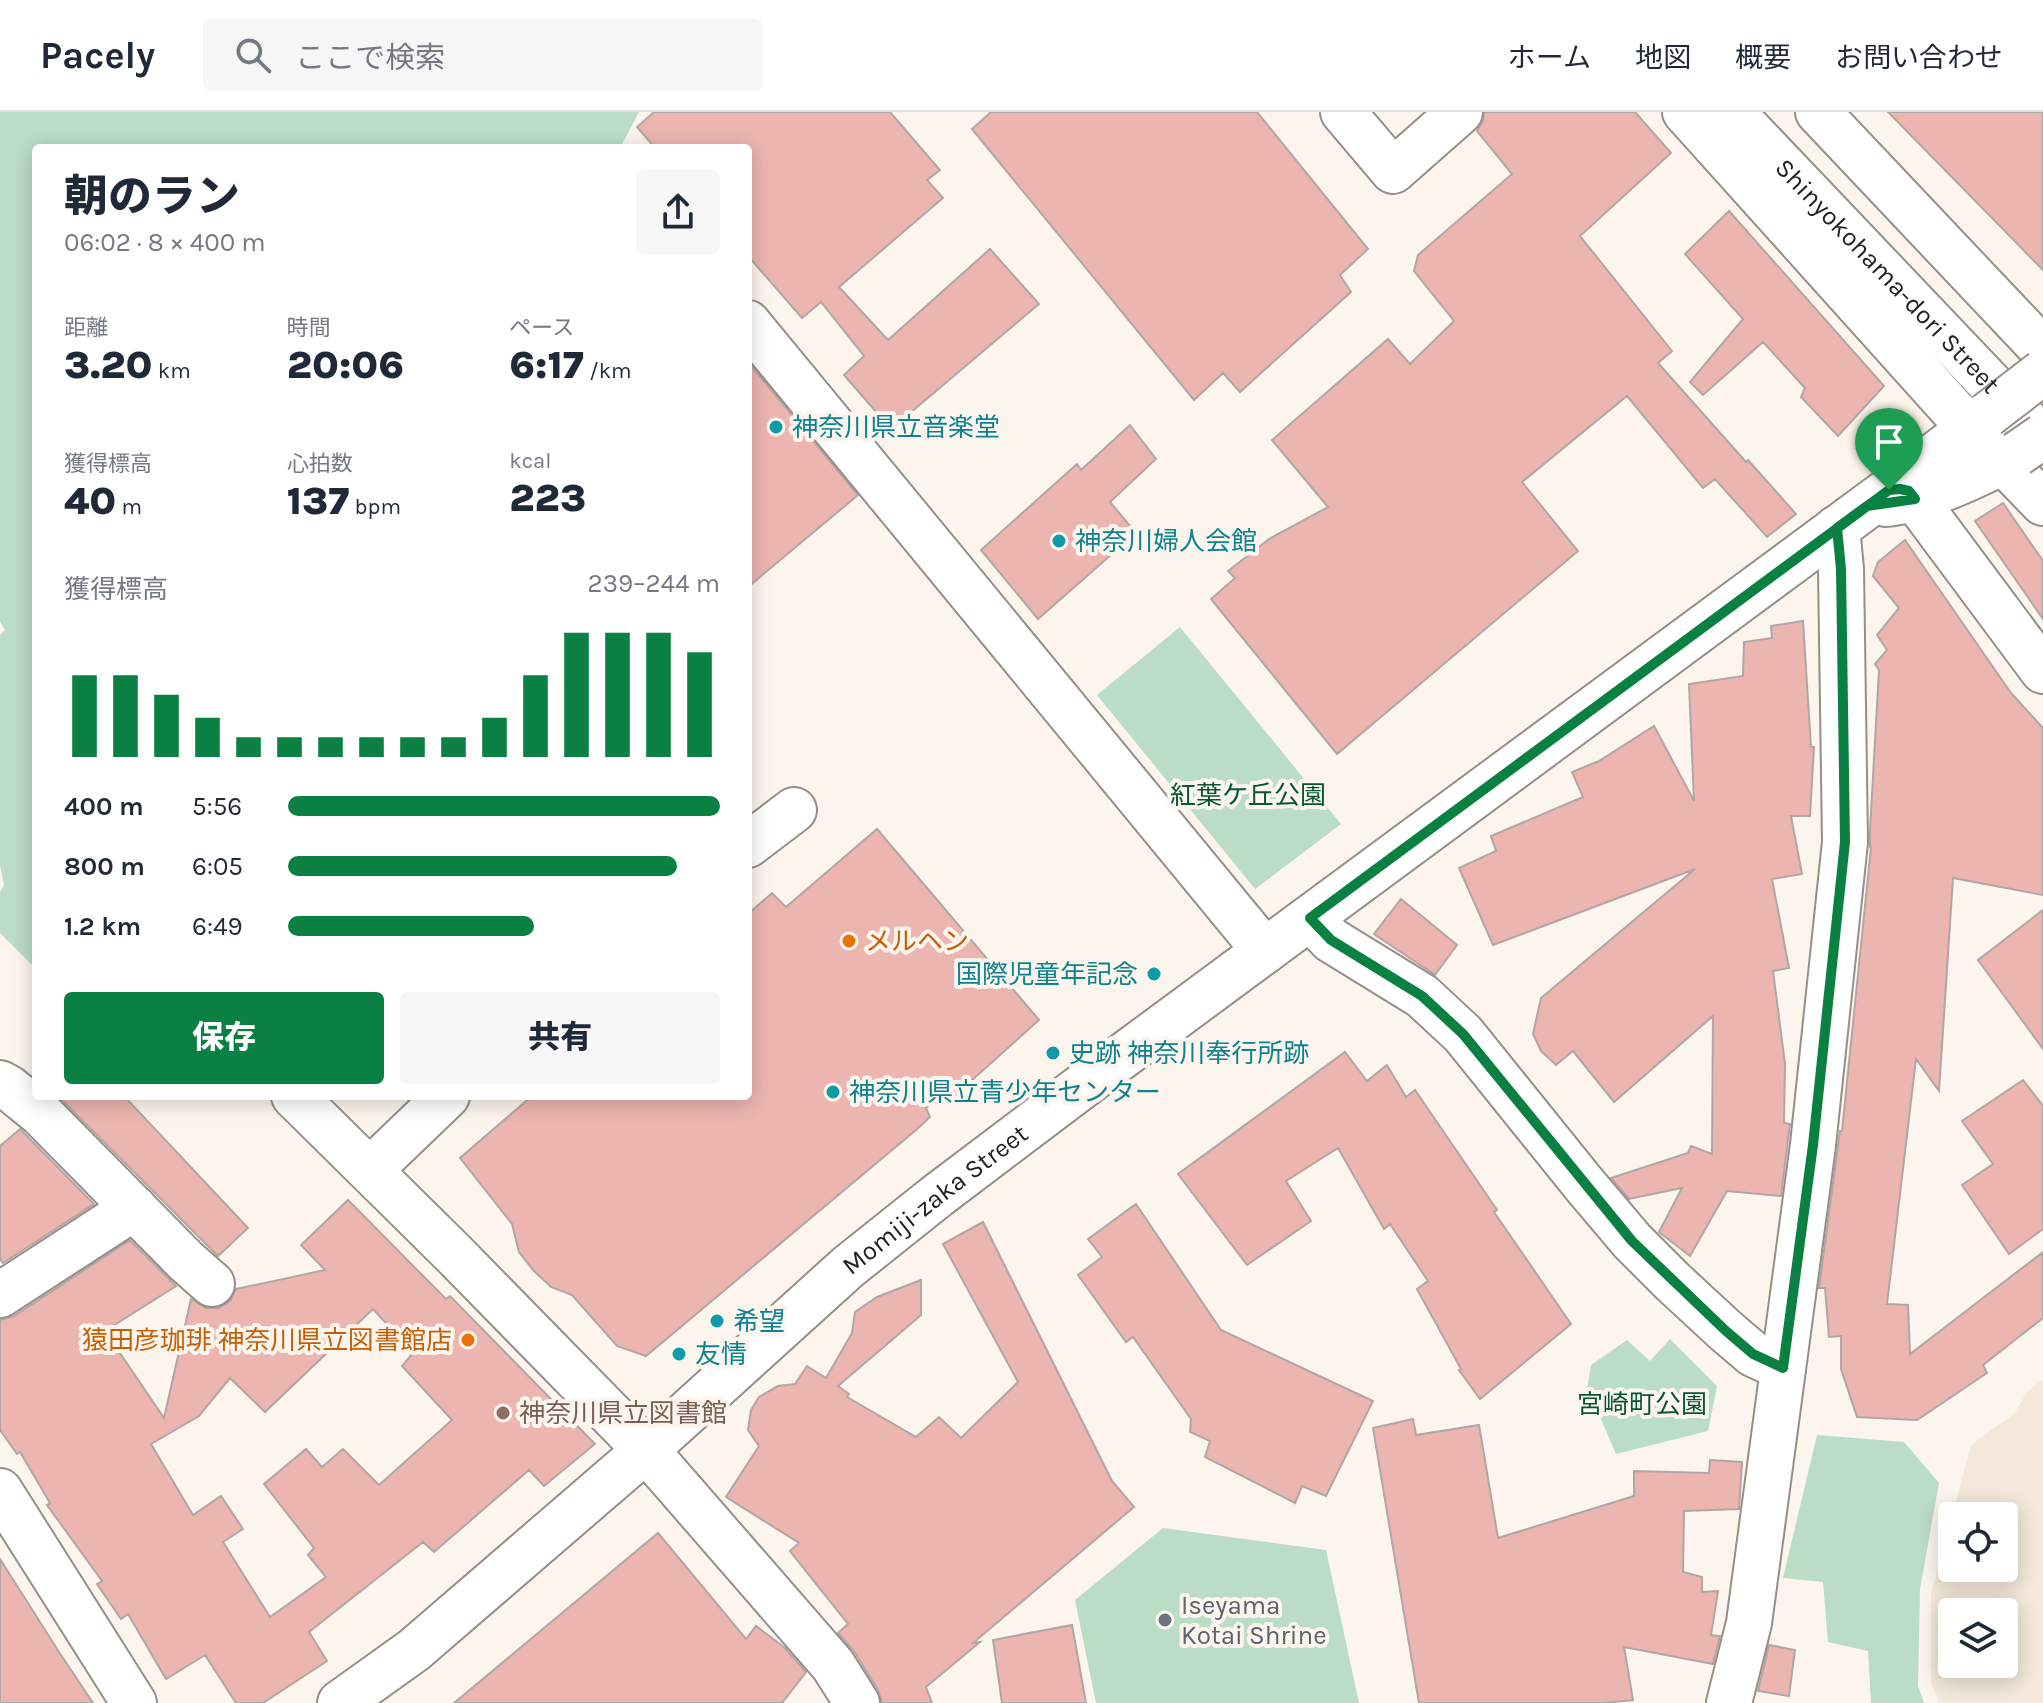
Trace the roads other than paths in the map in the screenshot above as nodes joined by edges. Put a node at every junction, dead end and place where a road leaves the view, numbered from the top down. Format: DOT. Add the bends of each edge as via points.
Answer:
graph roads {
  1 [pos="1343,112"];
  2 [pos="1460,112"];
  3 [pos="1685,112"];
  4 [pos="1732,112"];
  5 [pos="1818,112"];
  6 [pos="752,328"];
  7 [pos="2043,350"];
  8 [pos="2043,372"];
  9 [pos="1978,422"];
  10 [pos="2026,447"];
  11 [pos="2043,503"];
  12 [pos="1877,506"];
  13 [pos="2043,671"];
  14 [pos="794,810"];
  15 [pos="752,842"];
  16 [pos="1310,918"];
  17 [pos="1265,951"];
  18 [pos="0,1083"];
  19 [pos="298,1100"];
  20 [pos="443,1100"];
  21 [pos="370,1170"];
  22 [pos="134,1208"];
  23 [pos="212,1284"];
  24 [pos="0,1295"];
  25 [pos="1783,1368"];
  26 [pos="646,1450"];
  27 [pos="0,1491"];
  28 [pos="134,1703"];
  29 [pos="340,1703"];
  30 [pos="857,1703"];
  31 [pos="1729,1703"];
  1 -- 2 [label="street" via="1393,171"];
  3 -- 9 [label="street"];
  4 -- 10 [label="street, Shinyokohama-dori Street"];
  5 -- 7 [label="street"];
  6 -- 17 [label="street"];
  8 -- 9 [label="street, bridge"];
  9 -- 10 [label="street"];
  9 -- 12 [label="street"];
  10 -- 11 [label="street"];
  10 -- 12 [label="street"];
  12 -- 13 [label="street"];
  12 -- 16 [label="street, Momiji-zaka Street"];
  12 -- 25 [label="street" via="1841,569 1845,842"];
  14 -- 15 [label="street"];
  16 -- 17 [label="street, Momiji-zaka Street"];
  16 -- 25 [label="street" via="1331,940 1422,996 1463,1034 1632,1241 1753,1354"];
  17 -- 26 [label="street, Momiji-zaka Street" via="848,1267"];
  18 -- 22 [label="street" via="41,1114"];
  19 -- 21 [label="street"];
  20 -- 21 [label="street"];
  21 -- 26 [label="street"];
  22 -- 23 [label="street"];
  22 -- 24 [label="street"];
  25 -- 31 [label="street" via="1749,1623"];
  26 -- 29 [label="street, Momiji-zaka Street" via="414,1650"];
  26 -- 30 [label="street" via="833,1665"];
  27 -- 28 [label="street"];
}
